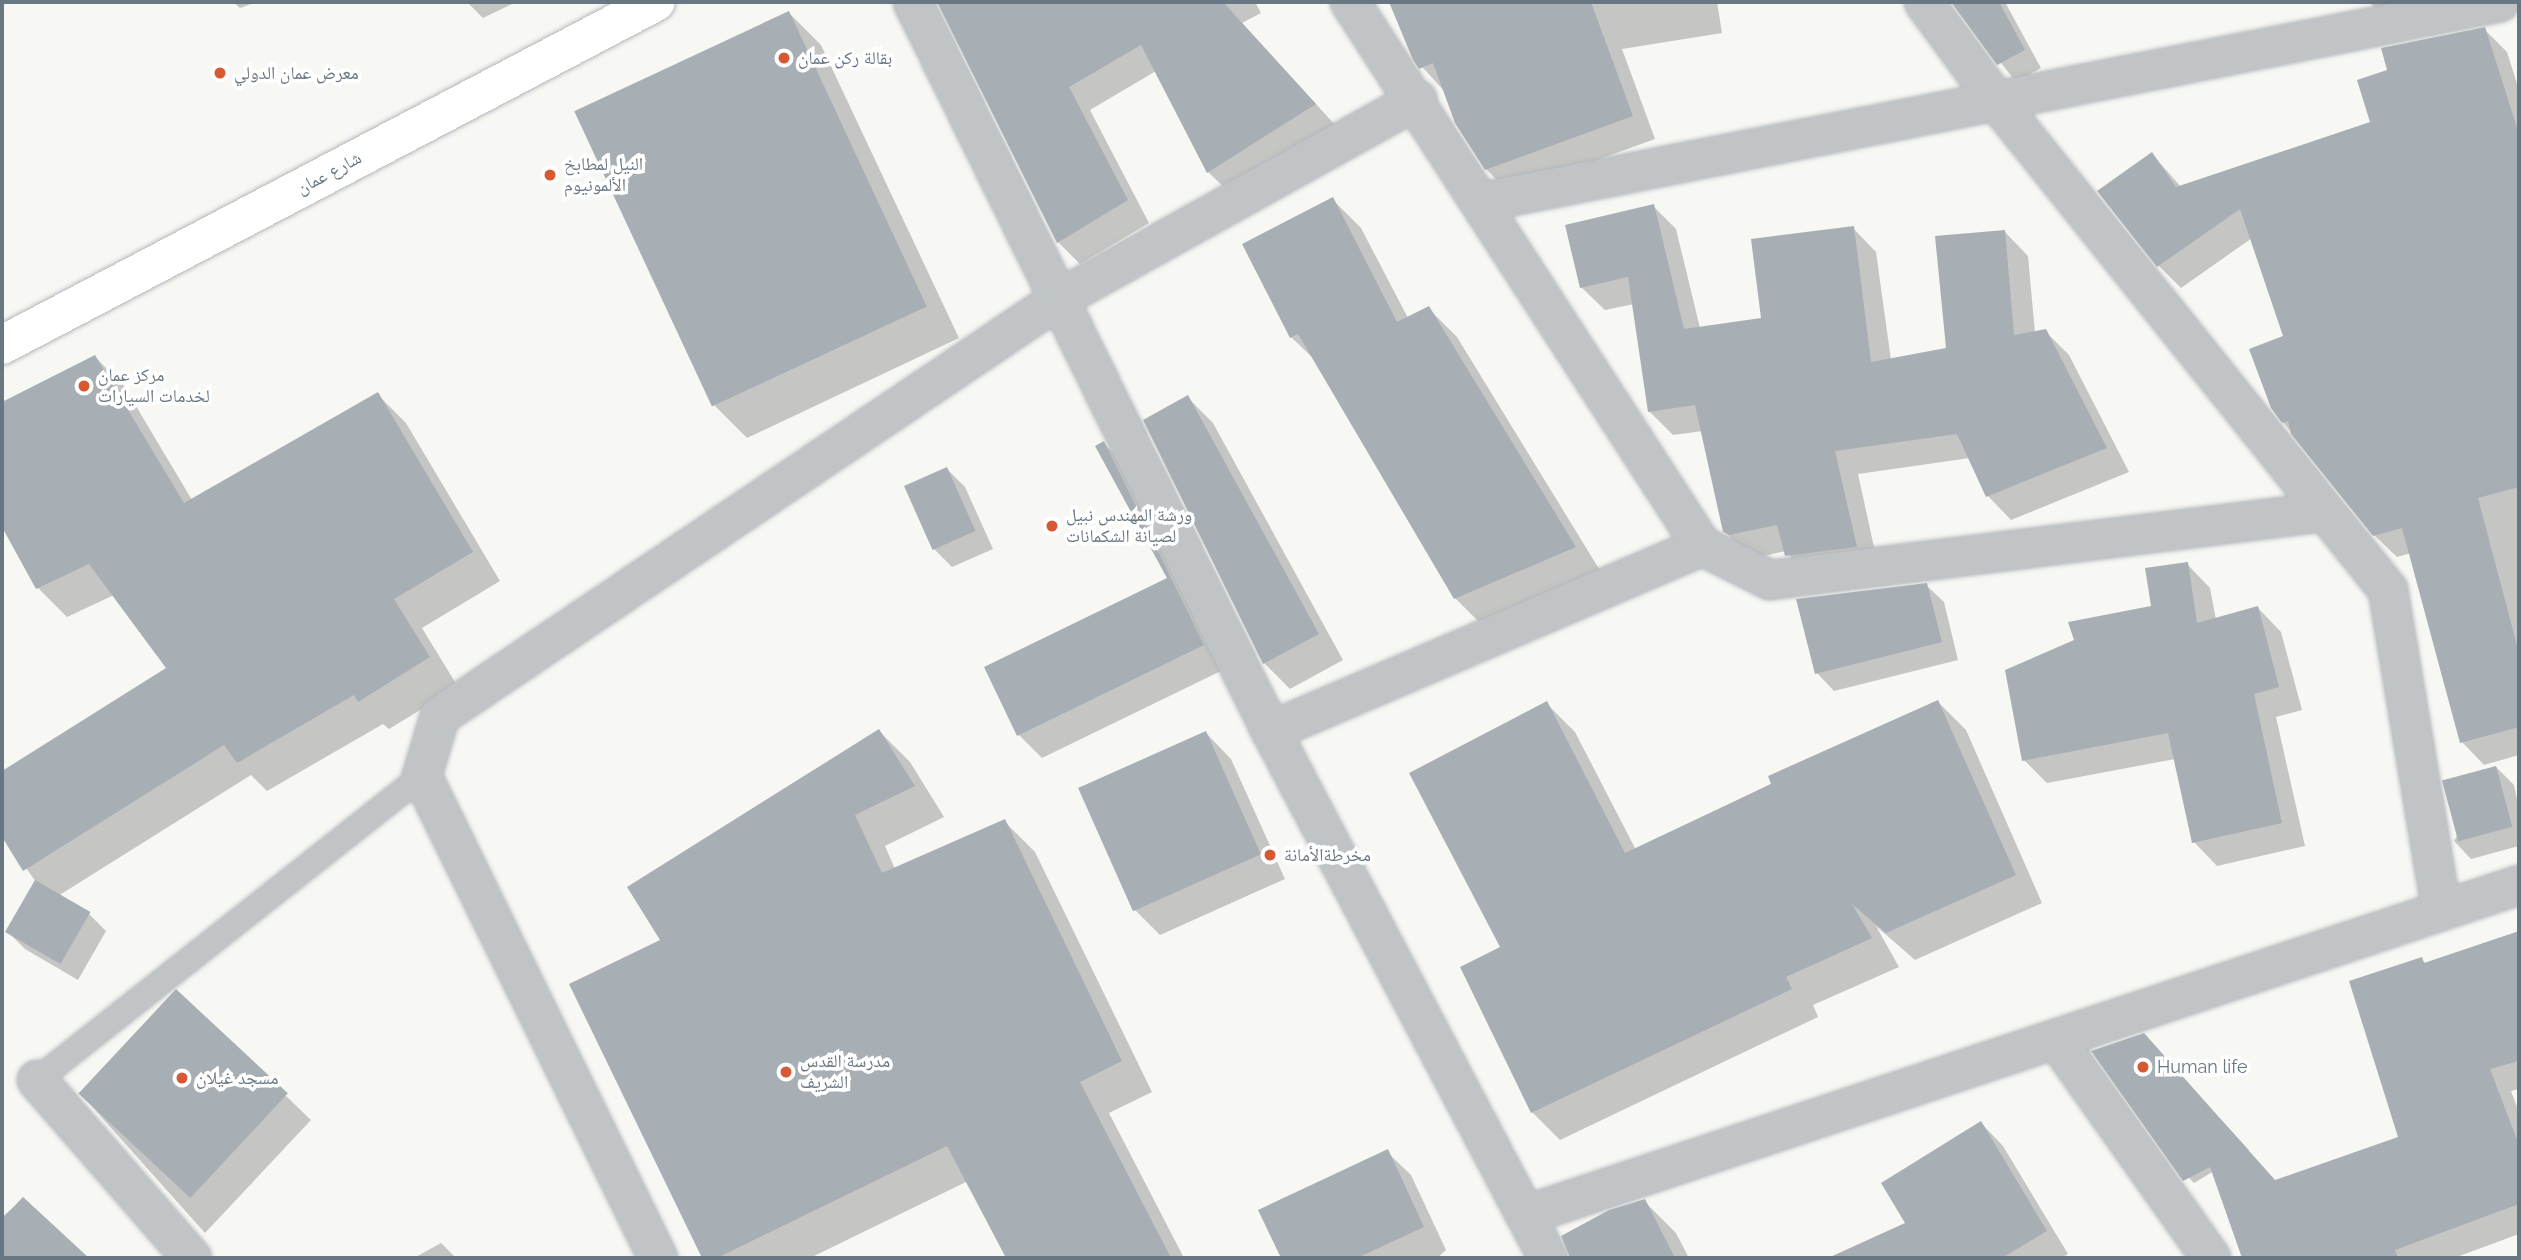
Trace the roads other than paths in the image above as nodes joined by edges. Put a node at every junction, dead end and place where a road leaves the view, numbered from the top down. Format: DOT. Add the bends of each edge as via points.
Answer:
graph roads {
  1 [pos="656,2"];
  2 [pos="913,2"];
  3 [pos="1350,2"];
  4 [pos="1924,2"];
  5 [pos="2500,2"];
  6 [pos="1417,100"];
  7 [pos="1998,103"];
  8 [pos="1482,202"];
  9 [pos="1059,299"];
  10 [pos="2,345"];
  11 [pos="2322,512"];
  12 [pos="1702,546"];
  13 [pos="1271,731"];
  14 [pos="422,776"];
  15 [pos="2519,886"];
  16 [pos="2441,908"];
  17 [pos="2056,1038"];
  18 [pos="37,1080"];
  19 [pos="1526,1215"];
  20 [pos="192,1258"];
  21 [pos="658,1258"];
  22 [pos="1548,1258"];
  23 [pos="2211,1258"];
  1 -- 10 [label="street, شارع عمان"];
  2 -- 9 [label="street"];
  3 -- 6 [label="street"];
  4 -- 7 [label="street"];
  5 -- 7 [label="street"];
  6 -- 8 [label="street"];
  6 -- 9 [label="street"];
  7 -- 8 [label="street"];
  7 -- 11 [label="street"];
  8 -- 12 [label="street"];
  9 -- 13 [label="street"];
  9 -- 14 [label="street" via="440,716"];
  11 -- 12 [label="street" via="1770,580"];
  11 -- 16 [label="street" via="2388,590"];
  12 -- 13 [label="street"];
  13 -- 19 [label="street"];
  14 -- 18 [label="lane"];
  14 -- 21 [label="street"];
  15 -- 16 [label="street"];
  16 -- 17 [label="street"];
  17 -- 19 [label="street"];
  17 -- 23 [label="street"];
  18 -- 20 [label="street"];
  19 -- 22 [label="street"];
}
